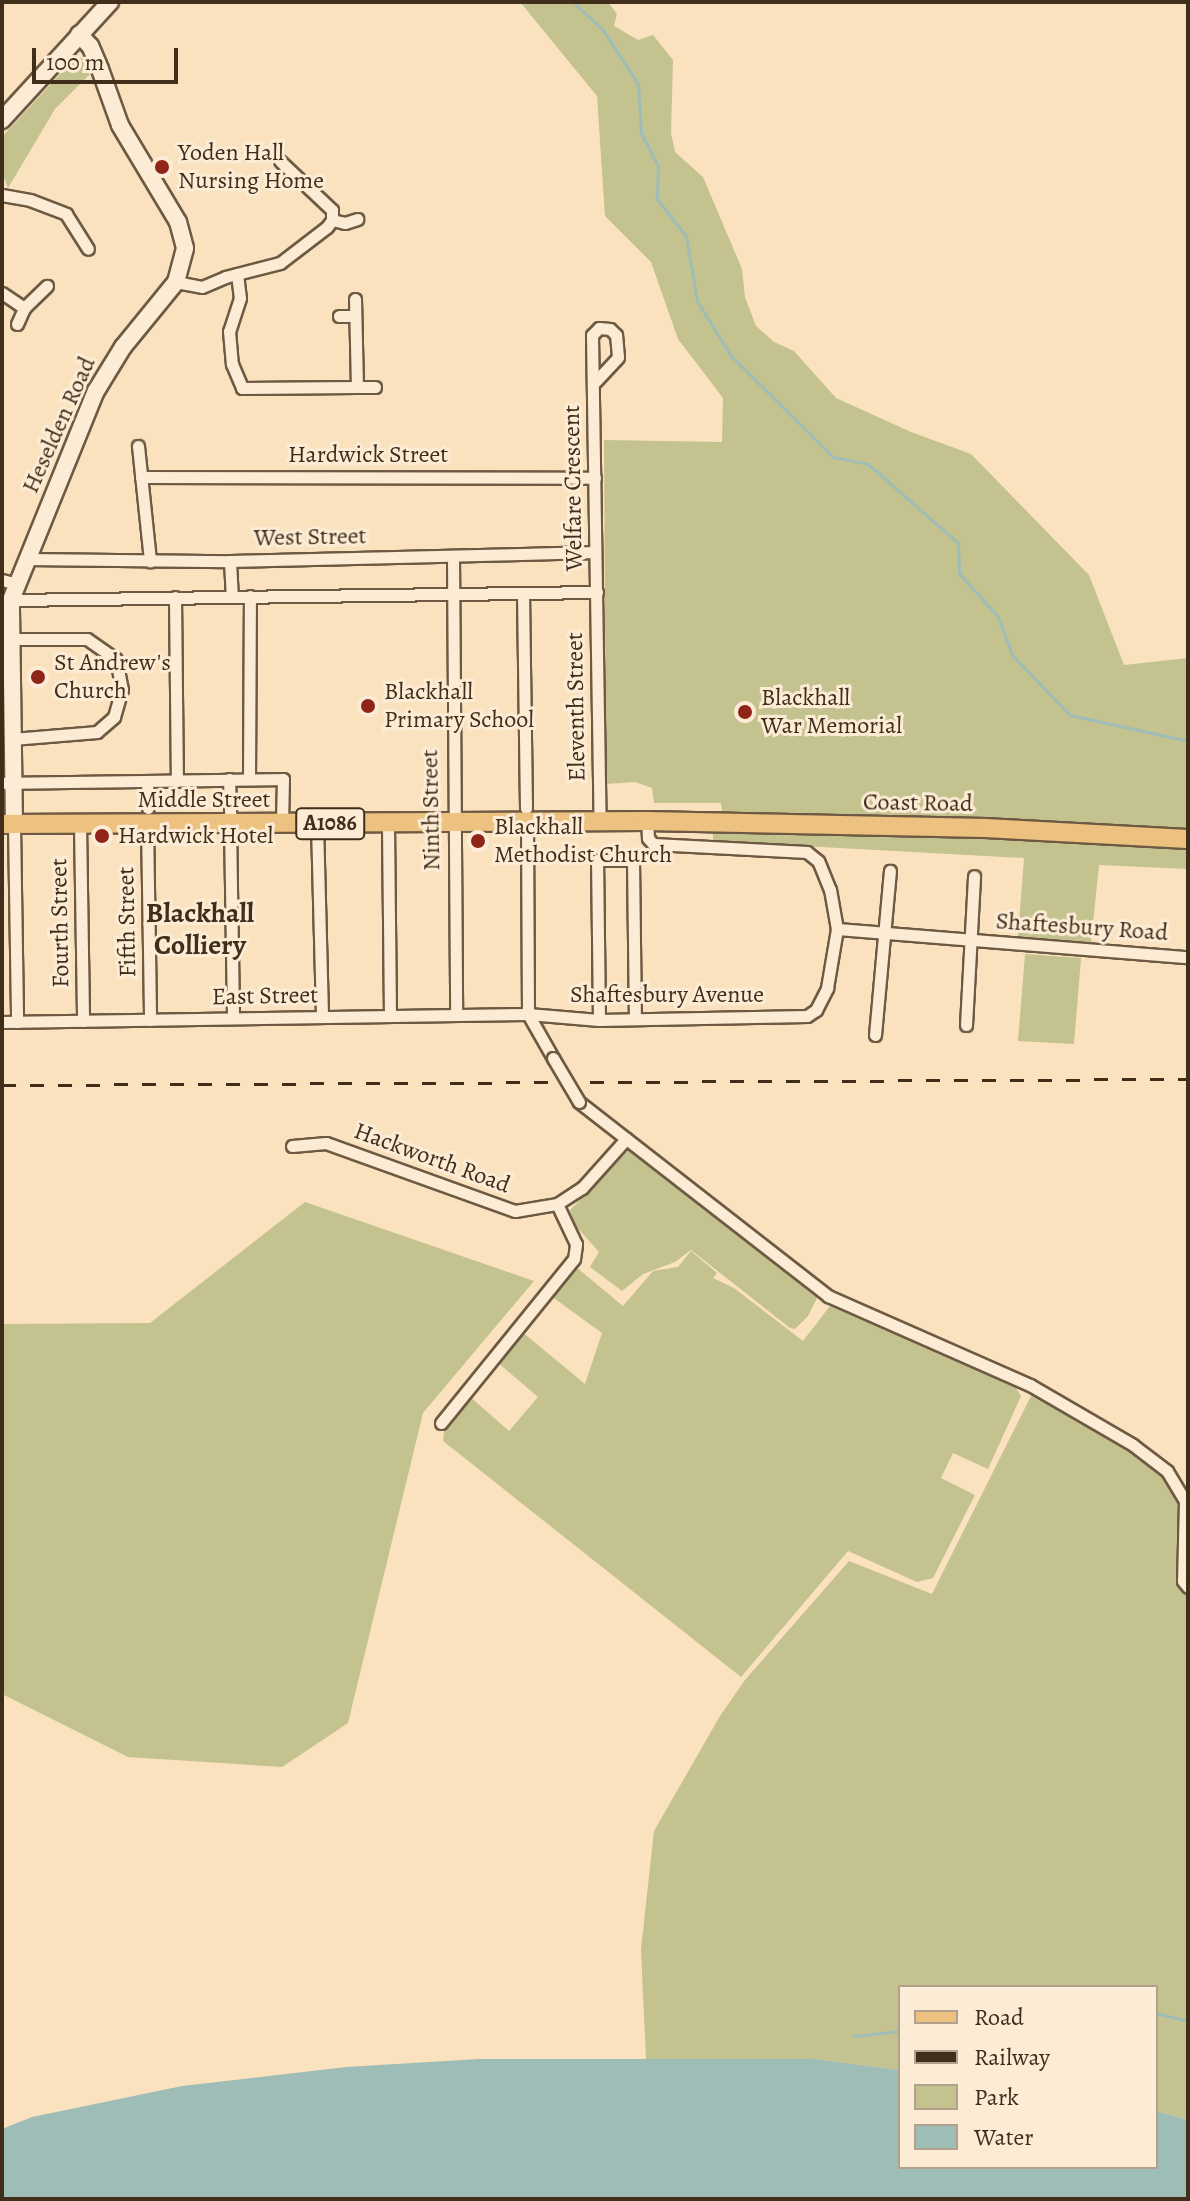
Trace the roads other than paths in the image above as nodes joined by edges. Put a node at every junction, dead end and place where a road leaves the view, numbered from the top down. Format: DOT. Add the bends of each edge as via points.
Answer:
graph roads {
  1 [pos="110,2"];
  2 [pos="79,34"];
  3 [pos="2,120"];
  4 [pos="280,161"];
  5 [pos="2,195"];
  6 [pos="357,219"];
  7 [pos="332,220"];
  8 [pos="96,234"];
  9 [pos="237,274"];
  10 [pos="176,282"];
  11 [pos="47,286"];
  12 [pos="2,293"];
  13 [pos="355,299"];
  14 [pos="24,308"];
  15 [pos="339,316"];
  16 [pos="355,316"];
  17 [pos="17,324"];
  18 [pos="594,383"];
  19 [pos="357,387"];
  20 [pos="375,387"];
  21 [pos="138,446"];
  22 [pos="141,477"];
  23 [pos="595,478"];
  24 [pos="595,552"];
  25 [pos="453,557"];
  26 [pos="26,559"];
  27 [pos="150,561"];
  28 [pos="230,561"];
  29 [pos="10,588"];
  30 [pos="597,592"];
  31 [pos="523,593"];
  32 [pos="452,594"];
  33 [pos="232,596"];
  34 [pos="250,596"];
  35 [pos="175,597"];
  36 [pos="11,639"];
  37 [pos="12,739"];
  38 [pos="229,779"];
  39 [pos="249,779"];
  40 [pos="147,781"];
  41 [pos="177,781"];
  42 [pos="8,783"];
  43 [pos="526,815"];
  44 [pos="148,816"];
  45 [pos="230,819"];
  46 [pos="647,821"];
  47 [pos="600,822"];
  48 [pos="453,823"];
  49 [pos="8,824"];
  50 [pos="80,824"];
  51 [pos="282,824"];
  52 [pos="317,824"];
  53 [pos="388,825"];
  54 [pos="1188,839"];
  55 [pos="890,871"];
  56 [pos="974,876"];
  57 [pos="837,929"];
  58 [pos="885,933"];
  59 [pos="973,942"];
  60 [pos="1188,957"];
  61 [pos="528,1014"];
  62 [pos="456,1015"];
  63 [pos="390,1016"];
  64 [pos="322,1017"];
  65 [pos="233,1018"];
  66 [pos="635,1019"];
  67 [pos="150,1020"];
  68 [pos="599,1020"];
  69 [pos="83,1021"];
  70 [pos="2,1022"];
  71 [pos="17,1022"];
  72 [pos="966,1025"];
  73 [pos="875,1035"];
  74 [pos="626,1139"];
  75 [pos="292,1146"];
  76 [pos="557,1204"];
  77 [pos="441,1423"];
  78 [pos="1188,1587"];
  1 -- 2 [label="street"];
  2 -- 3 [label="street"];
  2 -- 10 [label="street, Heselden Road" via="95,58 120,125 183,234"];
  4 -- 7 [label="street" via="332,210"];
  5 -- 8 [label="street" via="56,207 86,245"];
  6 -- 7 [label="street"];
  7 -- 9 [label="street" via="280,263"];
  9 -- 10 [label="street" via="202,287"];
  9 -- 19 [label="street" via="240,298 229,331 232,364 242,388"];
  10 -- 26 [label="street, Heselden Road" via="123,347 96,391"];
  11 -- 14 [label="street"];
  12 -- 14 [label="street"];
  13 -- 16 [label="street"];
  14 -- 17 [label="street"];
  15 -- 16 [label="street"];
  16 -- 19 [label="street"];
  18 -- 23 [label="street, Welfare Crescent"];
  19 -- 20 [label="street"];
  21 -- 22 [label="street"];
  22 -- 23 [label="street, Hardwick Street"];
  22 -- 27 [label="street"];
  23 -- 24 [label="street, Welfare Crescent"];
  24 -- 25 [label="street, West Street"];
  24 -- 30 [label="street, Welfare Crescent"];
  25 -- 28 [label="street, West Street"];
  25 -- 32 [label="street, Ninth Street"];
  26 -- 27 [label="street, West Street"];
  26 -- 29 [label="street, Heselden Road"];
  27 -- 28 [label="street, West Street"];
  28 -- 33 [label="street"];
  29 -- 35 [label="street"];
  29 -- 36 [label="street, Heselden Road"];
  30 -- 31 [label="street"];
  30 -- 47 [label="street, Eleventh Street"];
  31 -- 32 [label="street"];
  31 -- 43 [label="street"];
  32 -- 34 [label="street"];
  32 -- 48 [label="street, Ninth Street"];
  33 -- 34 [label="street"];
  33 -- 35 [label="street"];
  34 -- 39 [label="street"];
  35 -- 41 [label="street"];
  36 -- 37 [label="street, Heselden Road"];
  36 -- 37 [label="street" via="87,639 99,644 116,659 122,689 114,717 97,732"];
  37 -- 42 [label="street, Heselden Road"];
  38 -- 39 [label="street"];
  38 -- 41 [label="street"];
  38 -- 45 [label="street"];
  39 -- 51 [label="street" via="283,779"];
  40 -- 41 [label="street"];
  40 -- 42 [label="street"];
  40 -- 44 [label="street, Fifth Street"];
  42 -- 49 [label="street, Heselden Road"];
  43 -- 47 [label="main road, Middle Street / A1086"];
  43 -- 48 [label="main road, Middle Street / A1086"];
  43 -- 61 [label="street"];
  44 -- 45 [label="main road, Middle Street / A1086"];
  44 -- 50 [label="main road, Middle Street / A1086"];
  44 -- 67 [label="street, Fifth Street"];
  45 -- 51 [label="main road, Middle Street / A1086"];
  45 -- 65 [label="street"];
  46 -- 47 [label="main road, Middle Street / A1086"];
  46 -- 54 [label="main road, Coast Road / A1086" via="985,828"];
  46 -- 57 [label="street" via="648,838 662,846 807,852 818,861 830,890"];
  48 -- 53 [label="main road, Middle Street / A1086"];
  48 -- 62 [label="street, Ninth Street"];
  49 -- 50 [label="main road, Middle Street / A1086"];
  49 -- 71 [label="street"];
  50 -- 69 [label="street, Fourth Street"];
  51 -- 52 [label="main road, Middle Street / A1086"];
  52 -- 53 [label="main road, Middle Street / A1086"];
  52 -- 64 [label="street"];
  53 -- 63 [label="street"];
  55 -- 58 [label="street"];
  56 -- 59 [label="street, Shaftesbury Road"];
  57 -- 58 [label="street, Shaftesbury Road"];
  57 -- 66 [label="street, Shaftesbury Avenue" via="827,988 807,1016"];
  58 -- 59 [label="street, Shaftesbury Road"];
  58 -- 73 [label="street"];
  59 -- 60 [label="street, Shaftesbury Road"];
  59 -- 72 [label="street, Shaftesbury Road"];
  61 -- 62 [label="street, East Street"];
  61 -- 68 [label="street, Shaftesbury Avenue"];
  61 -- 74 [label="street, bridge" via="579,1102"];
  62 -- 63 [label="street, East Street"];
  63 -- 64 [label="street, East Street"];
  64 -- 65 [label="street, East Street"];
  65 -- 67 [label="street, East Street"];
  66 -- 68 [label="street, Shaftesbury Avenue"];
  66 -- 68 [label="street" via="633,860 597,860"];
  67 -- 69 [label="street, East Street"];
  69 -- 71 [label="street, East Street"];
  70 -- 71 [label="street, East Street"];
  74 -- 76 [label="street" via="582,1188"];
  74 -- 78 [label="street" via="828,1296 1030,1385 1167,1471 1185,1501 1183,1581"];
  75 -- 76 [label="street, Hackworth Road" via="326,1143 515,1211"];
  76 -- 77 [label="street" via="576,1244 574,1259"];
}
